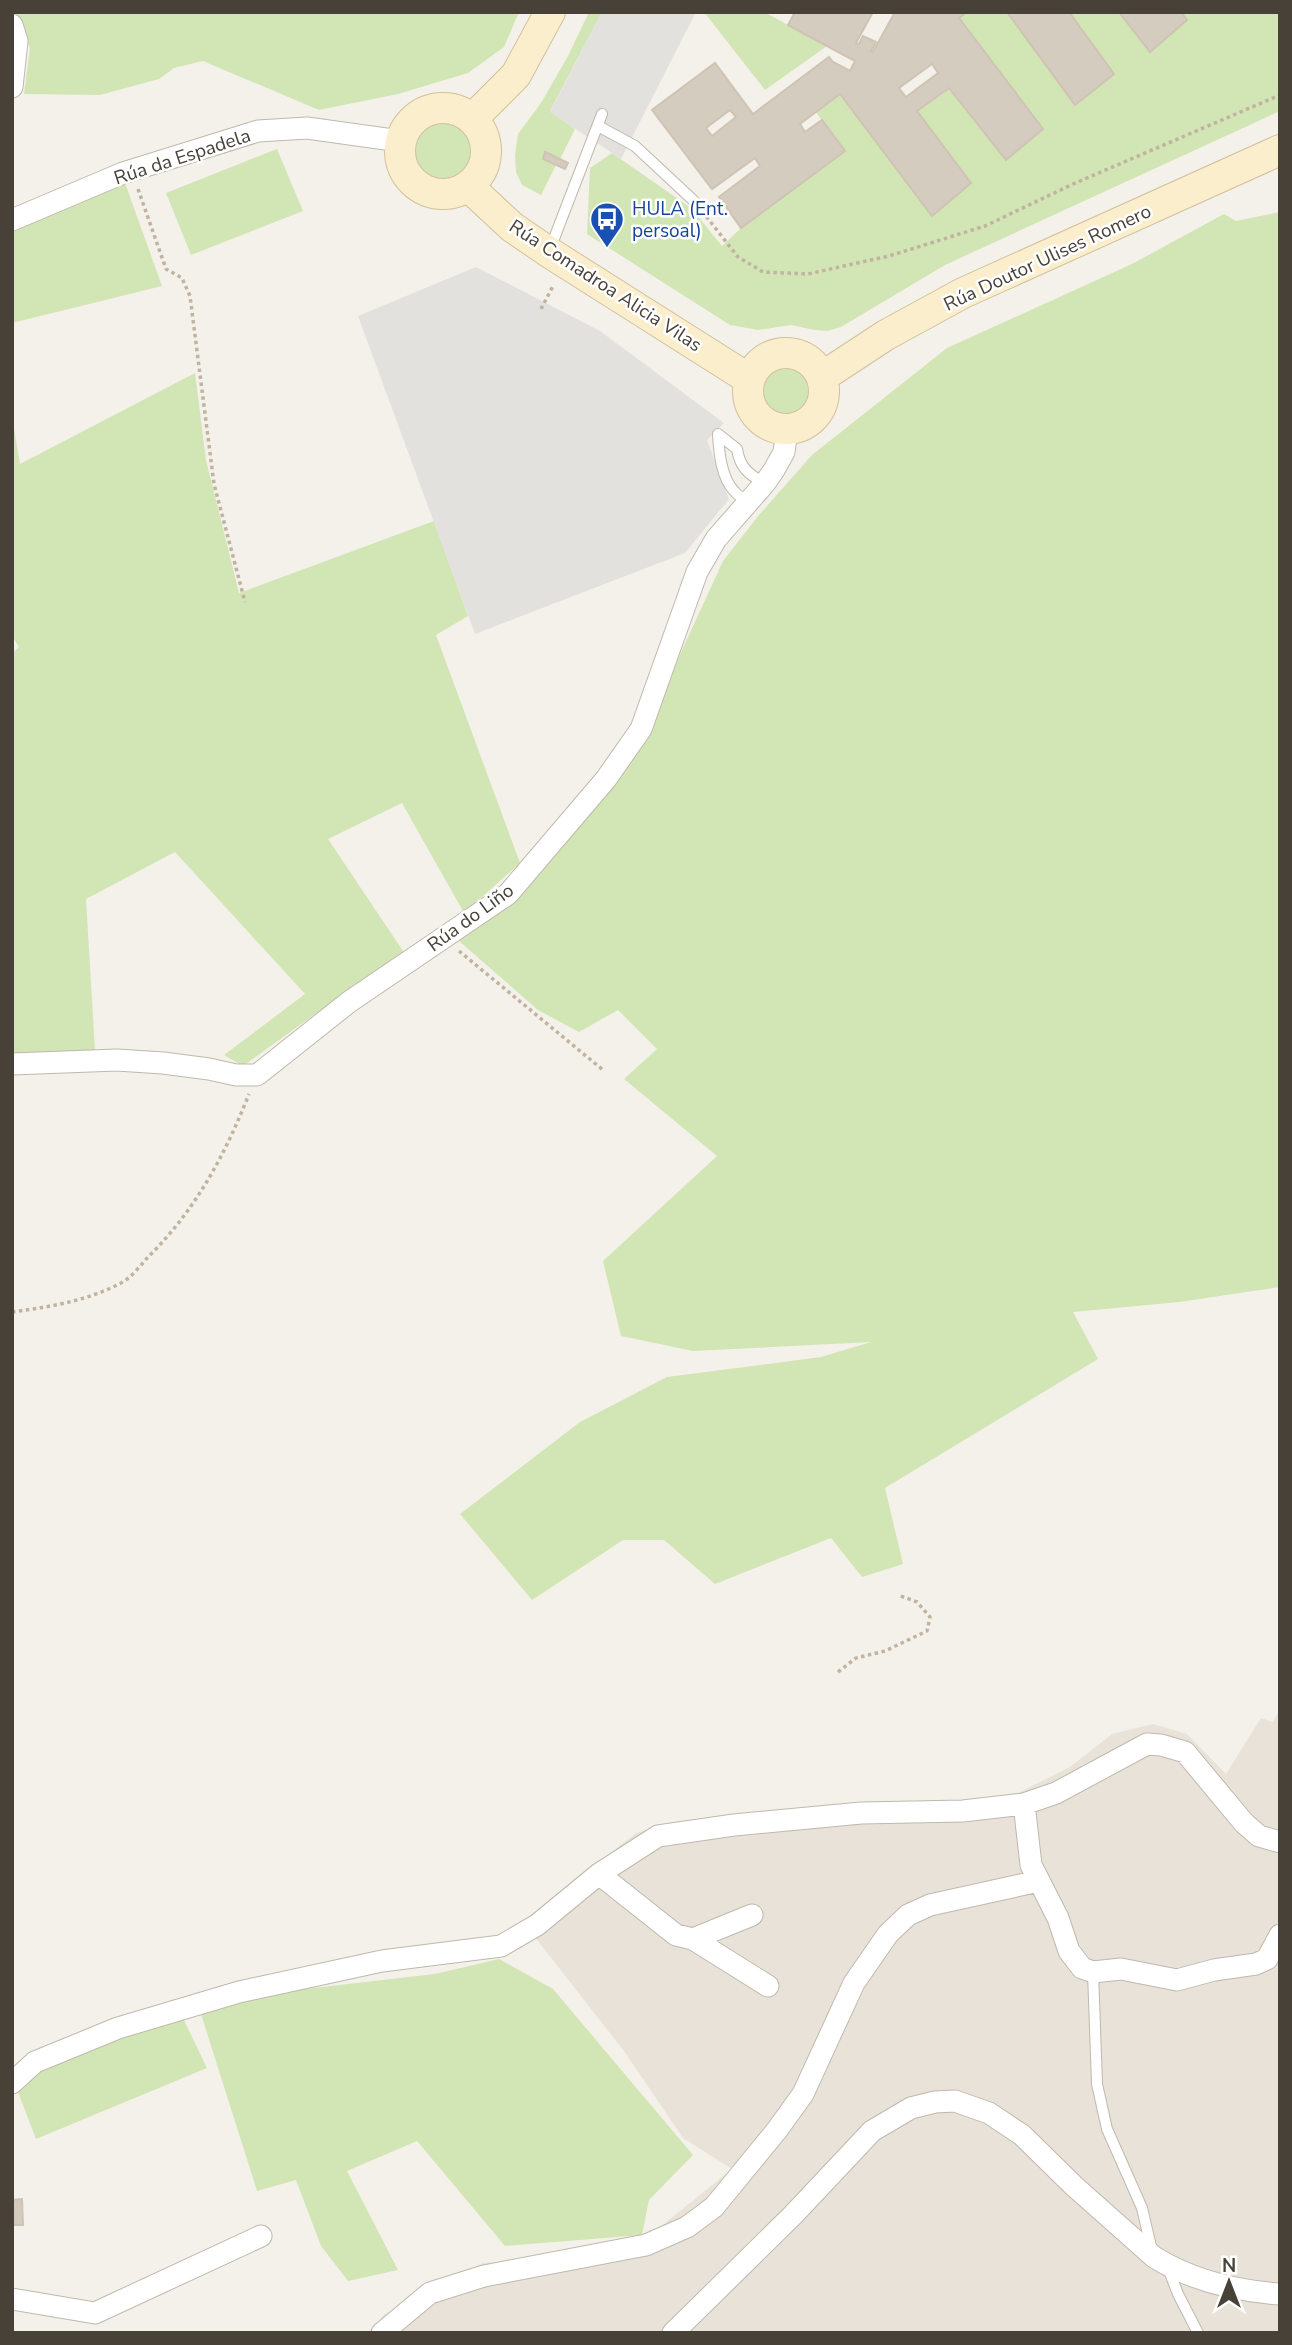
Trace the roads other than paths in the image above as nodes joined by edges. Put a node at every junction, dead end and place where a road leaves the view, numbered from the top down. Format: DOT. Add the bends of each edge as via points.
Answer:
graph roads {
  1 [pos="550,12"];
  2 [pos="13,25"];
  3 [pos="12,87"];
  4 [pos="602,114"];
  5 [pos="472,119"];
  6 [pos="598,126"];
  7 [pos="400,141"];
  8 [pos="1280,150"];
  9 [pos="468,186"];
  10 [pos="694,201"];
  11 [pos="12,220"];
  12 [pos="549,252"];
  13 [pos="822,377"];
  14 [pos="749,379"];
  15 [pos="787,430"];
  16 [pos="765,483"];
  17 [pos="749,502"];
  18 [pos="12,1064"];
  19 [pos="1024,1804"];
  20 [pos="1280,1842"];
  21 [pos="599,1874"];
  22 [pos="1039,1881"];
  23 [pos="752,1915"];
  24 [pos="1280,1935"];
  25 [pos="693,1939"];
  26 [pos="1093,1972"];
  27 [pos="768,1986"];
  28 [pos="12,2082"];
  29 [pos="261,2236"];
  30 [pos="1161,2261"];
  31 [pos="1280,2294"];
  32 [pos="12,2299"];
  33 [pos="680,2330"];
  34 [pos="382,2333"];
  35 [pos="1198,2333"];
  1 -- 5 [label="street" via="516,75"];
  2 -- 3 [label="street" via="17,41"];
  4 -- 6 [label="lane"];
  5 -- 7 [label="street" via="447,108 426,110 408,124"];
  5 -- 9 [label="street" via="482,132 486,155 481,172"];
  6 -- 10 [label="lane" via="635,146"];
  6 -- 12 [label="lane"];
  7 -- 9 [label="street" via="400,160 419,187 449,194"];
  7 -- 11 [label="street, Rúa da Espadela" via="323,129 258,131 131,171"];
  8 -- 13 [label="street, Rúa Doutor Ulises Romero" via="963,293"];
  9 -- 12 [label="street, Rúa Comadroa Alicia Vilas" via="512,227"];
  12 -- 14 [label="street, Rúa Comadroa Alicia Vilas"];
  13 -- 14 [label="street" via="807,359 785,353 763,360"];
  13 -- 15 [label="street" via="821,407 807,423"];
  14 -- 15 [label="street" via="749,403 755,414 764,423"];
  15 -- 16 [label="street, Rúa do Liño" via="784,452"];
  16 -- 17 [label="street, Rúa do Liño"];
  16 -- 17 [label="lane" via="747,473 737,449 718,434 726,477 734,492"];
  17 -- 18 [label="street, Rúa do Liño" via="716,539 697,572 641,729 606,779 508,894 349,1002 257,1075 117,1060"];
  19 -- 20 [label="street" via="1056,1793 1147,1744 1161,1745 1185,1752 1244,1823 1259,1836"];
  19 -- 21 [label="street" via="963,1811 861,1813 658,1836"];
  19 -- 22 [label="street" via="1031,1865"];
  21 -- 25 [label="street" via="676,1935"];
  21 -- 28 [label="street" via="537,1925 501,1946 382,1961 239,1992 118,2028 35,2062"];
  22 -- 26 [label="street" via="1069,1951 1082,1968"];
  22 -- 34 [label="street" via="930,1905 908,1915 888,1934 854,1983 803,2094 714,2207 687,2227 646,2245 484,2276 430,2293"];
  23 -- 25 [label="street"];
  24 -- 26 [label="street" via="1267,1959 1256,1964 1177,1980 1121,1969"];
  25 -- 27 [label="street"];
  26 -- 30 [label="lane" via="1097,2084 1107,2129"];
  29 -- 32 [label="street" via="95,2313"];
  30 -- 31 [label="street" via="1201,2280"];
  30 -- 33 [label="street" via="1023,2135 989,2113 954,2101 935,2102 911,2108 872,2131"];
  30 -- 35 [label="lane"];
}
